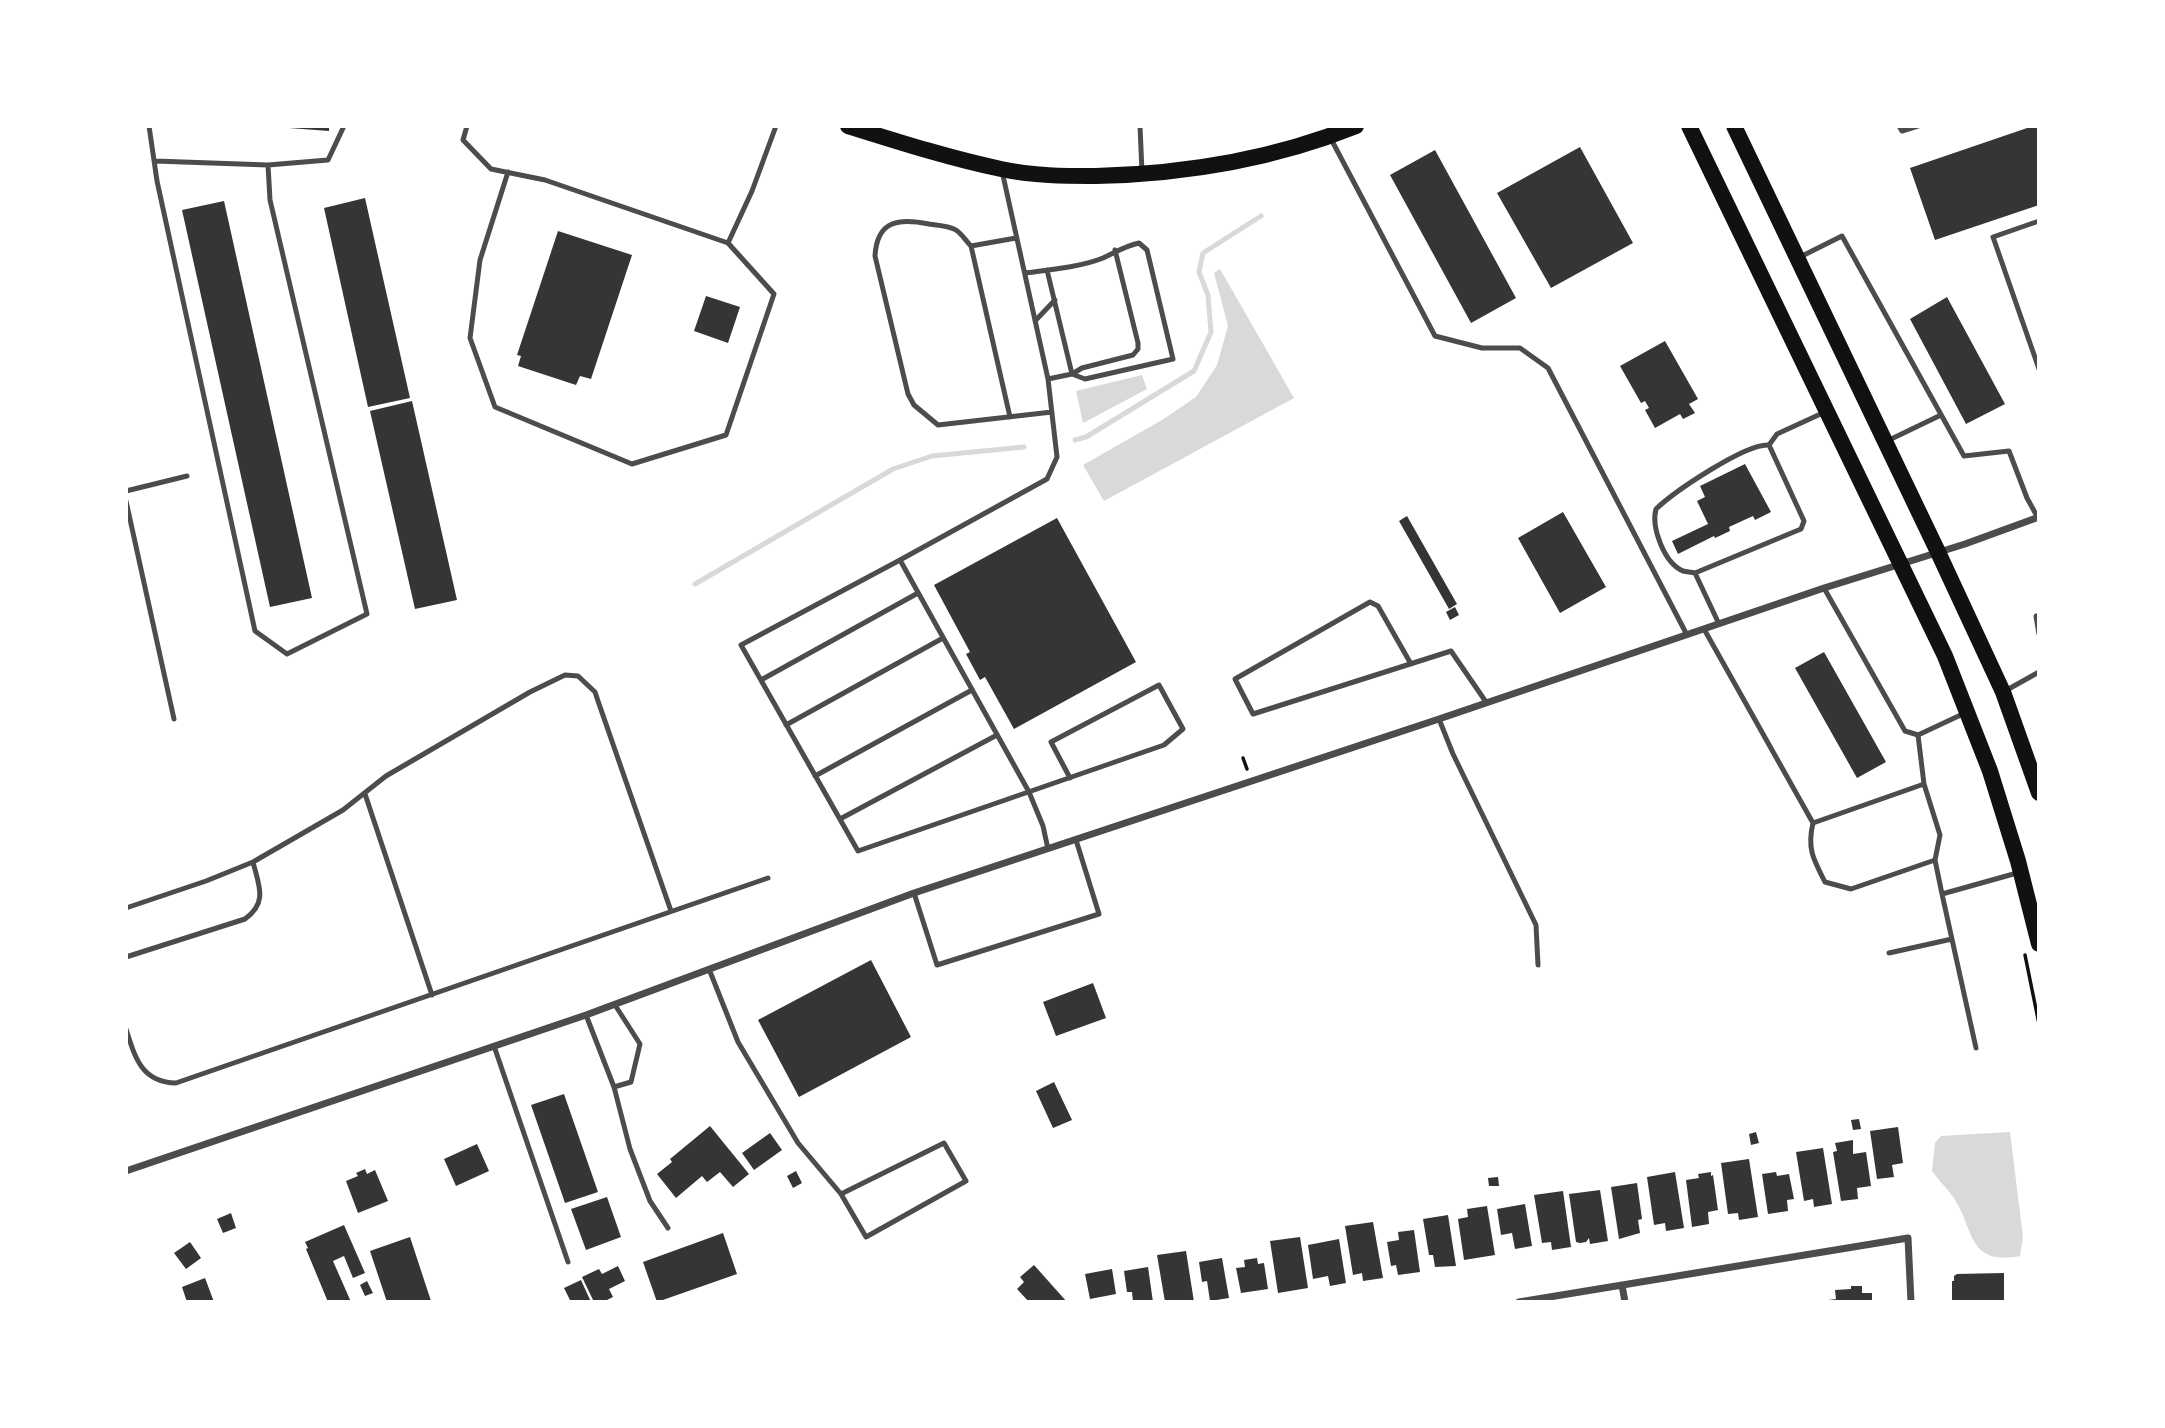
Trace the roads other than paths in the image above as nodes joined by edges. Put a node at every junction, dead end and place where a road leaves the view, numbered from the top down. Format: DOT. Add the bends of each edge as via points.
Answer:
graph roads {
  1 [pos="149,126"];
  2 [pos="344,126"];
  3 [pos="467,126"];
  4 [pos="776,126"];
  5 [pos="848,126"];
  6 [pos="1140,126"];
  7 [pos="1356,126"];
  8 [pos="1689,126"];
  9 [pos="1734,126"];
  10 [pos="1899,126"];
  11 [pos="1918,126"];
  12 [pos="1329,136"];
  13 [pos="155,161"];
  14 [pos="268,165"];
  15 [pos="1002,169"];
  16 [pos="508,172"];
  17 [pos="1143,175"];
  18 [pos="2039,221"];
  19 [pos="1016,238"];
  20 [pos="728,243"];
  21 [pos="971,246"];
  22 [pos="1115,250"];
  23 [pos="1797,258"];
  24 [pos="1047,270"];
  25 [pos="1024,273"];
  26 [pos="1055,300"];
  27 [pos="1035,321"];
  28 [pos="2039,369"];
  29 [pos="1072,374"];
  30 [pos="1048,379"];
  31 [pos="1828,411"];
  32 [pos="1052,412"];
  33 [pos="1941,415"];
  34 [pos="1010,417"];
  35 [pos="1885,442"];
  36 [pos="1769,445"];
  37 [pos="187,476"];
  38 [pos="126,491"];
  39 [pos="126,501"];
  40 [pos="2038,517"];
  41 [pos="1938,552"];
  42 [pos="900,560"];
  43 [pos="1902,563"];
  44 [pos="1695,573"];
  45 [pos="1824,588"];
  46 [pos="918,593"];
  47 [pos="2039,615"];
  48 [pos="1719,624"];
  49 [pos="1704,629"];
  50 [pos="2039,634"];
  51 [pos="1687,635"];
  52 [pos="943,638"];
  53 [pos="1411,664"];
  54 [pos="2039,672"];
  55 [pos="761,680"];
  56 [pos="972,690"];
  57 [pos="2003,692"];
  58 [pos="1486,702"];
  59 [pos="1968,712"];
  60 [pos="174,719"];
  61 [pos="1439,719"];
  62 [pos="786,725"];
  63 [pos="997,735"];
  64 [pos="1917,735"];
  65 [pos="815,776"];
  66 [pos="1070,778"];
  67 [pos="1924,784"];
  68 [pos="1029,792"];
  69 [pos="2039,793"];
  70 [pos="365,794"];
  71 [pos="840,819"];
  72 [pos="1813,822"];
  73 [pos="1076,840"];
  74 [pos="1048,849"];
  75 [pos="1935,860"];
  76 [pos="253,862"];
  77 [pos="2021,872"];
  78 [pos="768,878"];
  79 [pos="914,894"];
  80 [pos="1942,894"];
  81 [pos="126,908"];
  82 [pos="671,911"];
  83 [pos="1952,939"];
  84 [pos="2039,944"];
  85 [pos="1889,953"];
  86 [pos="126,957"];
  87 [pos="1538,965"];
  88 [pos="709,969"];
  89 [pos="432,995"];
  90 [pos="615,1005"];
  91 [pos="586,1015"];
  92 [pos="126,1029"];
  93 [pos="494,1046"];
  94 [pos="1976,1048"];
  95 [pos="614,1087"];
  96 [pos="126,1171"];
  97 [pos="841,1194"];
  98 [pos="668,1228"];
  99 [pos="568,1262"];
  100 [pos="1622,1285"];
  101 [pos="1519,1302"];
  102 [pos="1625,1302"];
  103 [pos="1911,1302"];
  1 -- 13 [label="lane"];
  2 -- 14 [label="lane" via="328,160"];
  3 -- 16 [label="lane" via="463,140 491,169"];
  4 -- 20 [label="lane"];
  5 -- 15 [label="main road"];
  6 -- 17 [label="lane"];
  7 -- 12 [label="main road"];
  8 -- 31 [label="main road"];
  9 -- 23 [label="main road"];
  10 -- 11 [label="lane" via="1902,131"];
  12 -- 17 [label="main road" via="1203,168"];
  12 -- 51 [label="lane" via="1434,336 1482,348 1520,348 1548,368"];
  13 -- 14 [label="lane"];
  13 -- 14 [label="lane" via="255,631 287,654 367,614 270,200"];
  15 -- 17 [label="main road" via="1055,176"];
  15 -- 19 [label="lane"];
  16 -- 20 [label="lane" via="545,180"];
  16 -- 20 [label="lane" via="480,260 470,338 495,407 632,464 726,435 774,294"];
  18 -- 28 [label="lane" via="1993,237"];
  19 -- 21 [label="lane"];
  19 -- 25 [label="lane"];
  21 -- 34 [label="lane"];
  21 -- 34 [label="lane" via="955,229 909,220 883,229 875,256 914,405 938,425"];
  22 -- 24 [label="lane" via="1102,258"];
  22 -- 29 [label="lane" via="1138,349 1133,355"];
  22 -- 29 [label="lane" via="1139,243 1147,250 1172,359 1085,379"];
  23 -- 33 [label="lane" via="1842,236"];
  23 -- 35 [label="main road"];
  24 -- 25 [label="lane"];
  24 -- 26 [label="lane"];
  25 -- 27 [label="lane"];
  26 -- 27 [label="lane"];
  26 -- 29 [label="lane"];
  27 -- 30 [label="lane"];
  29 -- 30 [label="lane"];
  30 -- 32 [label="lane"];
  31 -- 36 [label="lane" via="1777,434"];
  31 -- 43 [label="main road"];
  32 -- 34 [label="lane"];
  32 -- 42 [label="lane" via="1057,457 1047,479"];
  33 -- 35 [label="lane"];
  33 -- 40 [label="lane" via="1964,456 2009,451"];
  35 -- 41 [label="main road"];
  36 -- 44 [label="lane" via="1804,521 1801,528"];
  36 -- 44 [label="lane" via="1759,444 1712,469 1656,509 1654,524 1663,547 1676,565"];
  37 -- 38 [label="lane"];
  39 -- 60 [label="lane"];
  40 -- 41 [label="street"];
  41 -- 43 [label="street"];
  41 -- 57 [label="main road"];
  42 -- 46 [label="lane"];
  42 -- 55 [label="lane" via="741,645"];
  43 -- 45 [label="street"];
  43 -- 59 [label="main road"];
  44 -- 48 [label="lane"];
  45 -- 48 [label="street"];
  45 -- 64 [label="lane" via="1905,731"];
  46 -- 52 [label="lane"];
  46 -- 55 [label="lane"];
  47 -- 50 [label="lane"];
  48 -- 49 [label="street"];
  49 -- 51 [label="street"];
  49 -- 72 [label="lane"];
  51 -- 58 [label="street"];
  52 -- 56 [label="lane"];
  52 -- 62 [label="lane"];
  53 -- 53 [label="lane" via="1253,714 1235,679 1370,602 1378,606"];
  53 -- 58 [label="lane" via="1451,651"];
  54 -- 57 [label="lane"];
  55 -- 62 [label="lane"];
  56 -- 63 [label="lane"];
  56 -- 65 [label="lane"];
  57 -- 69 [label="main road"];
  58 -- 61 [label="street"];
  59 -- 64 [label="lane"];
  59 -- 77 [label="main road"];
  61 -- 73 [label="street"];
  61 -- 87 [label="lane" via="1536,925"];
  62 -- 65 [label="lane"];
  63 -- 68 [label="lane"];
  63 -- 71 [label="lane"];
  64 -- 67 [label="lane"];
  65 -- 71 [label="lane"];
  66 -- 66 [label="lane" via="1164,745 1183,729 1159,685 1051,742"];
  66 -- 68 [label="lane"];
  67 -- 72 [label="lane"];
  67 -- 75 [label="lane" via="1940,835"];
  68 -- 71 [label="lane" via="858,851"];
  68 -- 74 [label="lane"];
  70 -- 76 [label="lane"];
  70 -- 82 [label="lane" via="386,776 530,692 565,675 578,676 595,692"];
  70 -- 89 [label="lane"];
  72 -- 75 [label="lane" via="1809,840 1825,882 1851,889"];
  73 -- 74 [label="street"];
  73 -- 79 [label="lane" via="1099,914 937,965"];
  74 -- 79 [label="street"];
  75 -- 80 [label="lane"];
  76 -- 81 [label="lane"];
  76 -- 86 [label="lane" via="261,895 256,911 245,919"];
  77 -- 80 [label="lane"];
  77 -- 84 [label="main road"];
  78 -- 82 [label="lane"];
  79 -- 88 [label="street"];
  80 -- 83 [label="lane"];
  82 -- 89 [label="lane"];
  83 -- 85 [label="lane"];
  83 -- 94 [label="lane"];
  88 -- 90 [label="street"];
  88 -- 97 [label="lane" via="738,1042 798,1143"];
  89 -- 92 [label="lane" via="176,1083 150,1076"];
  90 -- 91 [label="street"];
  90 -- 95 [label="lane" via="640,1044 631,1082"];
  91 -- 93 [label="street"];
  91 -- 95 [label="lane"];
  93 -- 96 [label="street"];
  93 -- 99 [label="lane"];
  95 -- 98 [label="lane" via="630,1149 650,1201"];
  97 -- 97 [label="lane" via="866,1237 966,1181 944,1143"];
  100 -- 101 [label="street"];
  100 -- 102 [label="street"];
  100 -- 103 [label="street" via="1908,1238"];
}
